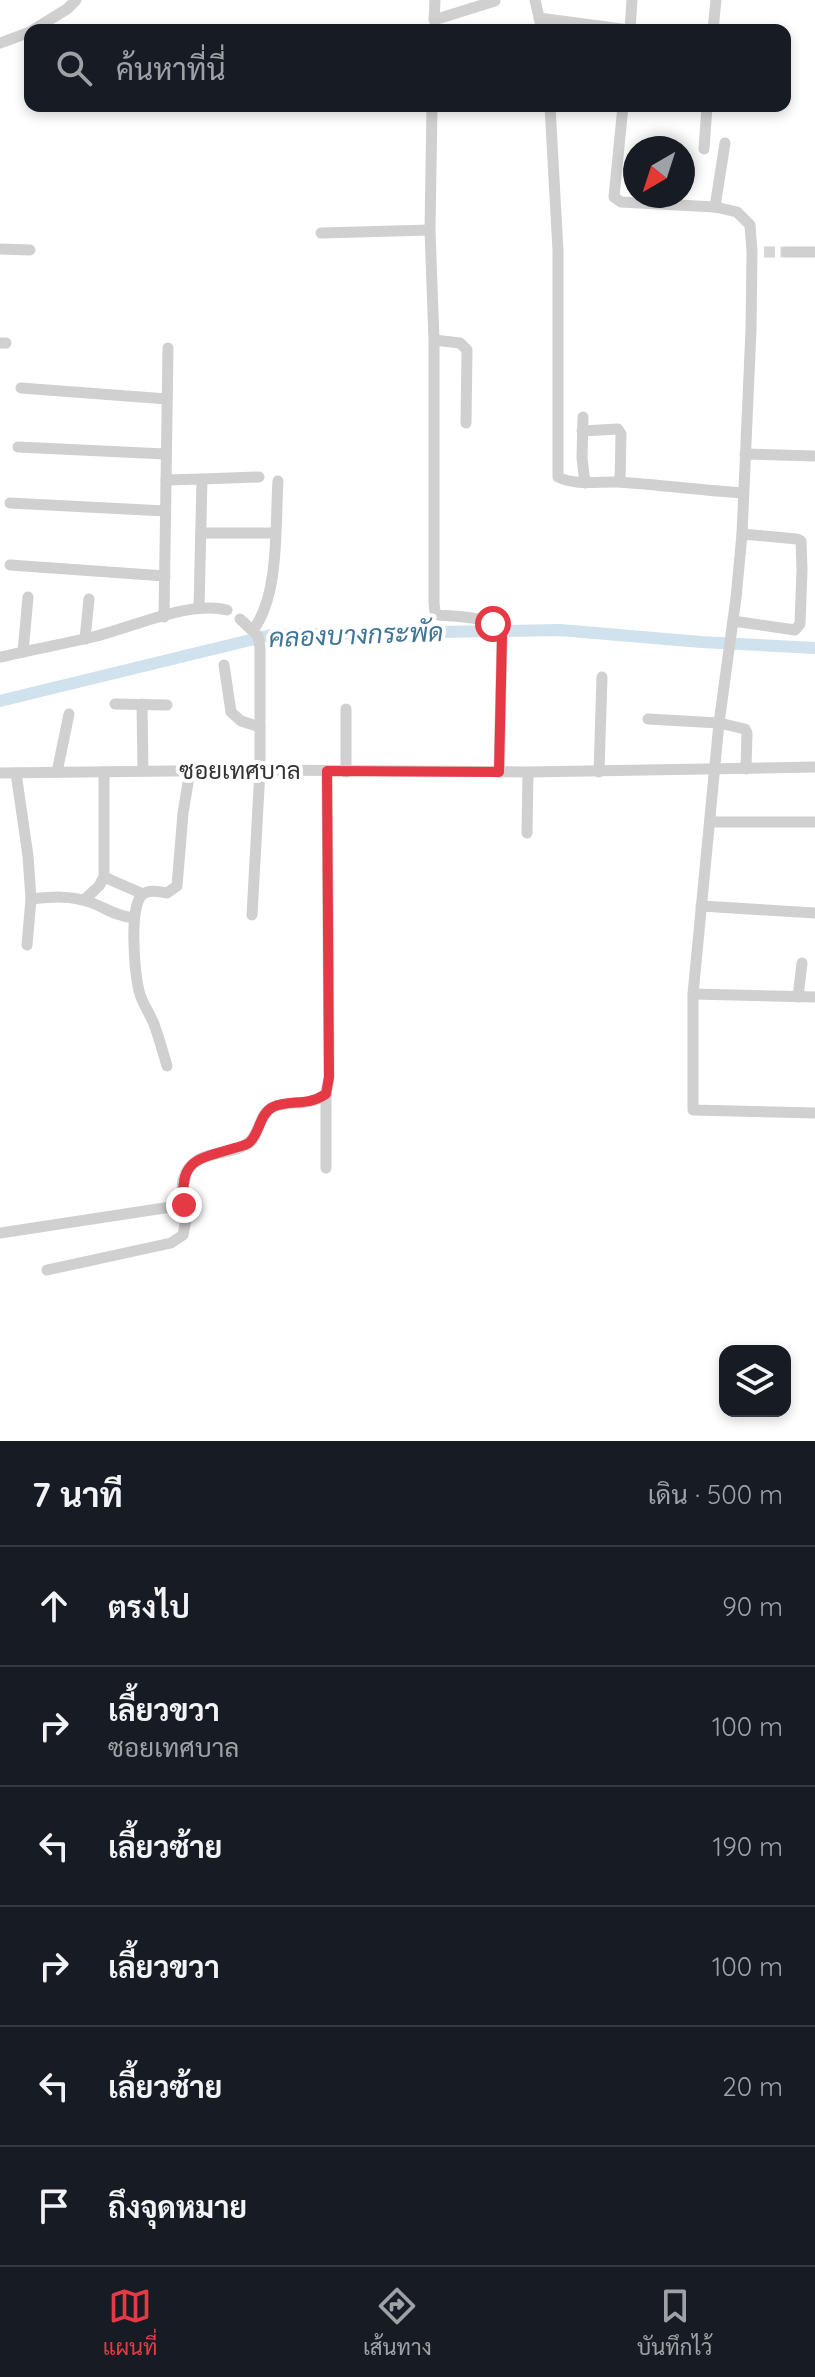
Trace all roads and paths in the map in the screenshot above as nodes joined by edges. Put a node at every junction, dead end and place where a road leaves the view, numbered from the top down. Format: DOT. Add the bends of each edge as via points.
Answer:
graph roads {
  1 [pos="76,0"];
  2 [pos="435,0"];
  3 [pos="535,0"];
  4 [pos="632,0"];
  5 [pos="716,0"];
  6 [pos="495,1"];
  7 [pos="43,24"];
  8 [pos="434,24"];
  9 [pos="437,24"];
  10 [pos="541,24"];
  11 [pos="630,24"];
  12 [pos="714,24"];
  13 [pos="24,34"];
  14 [pos="0,43"];
  15 [pos="432,112"];
  16 [pos="550,112"];
  17 [pos="622,112"];
  18 [pos="707,112"];
  19 [pos="725,143"];
  20 [pos="704,149"];
  21 [pos="715,207"];
  22 [pos="430,230"];
  23 [pos="321,233"];
  24 [pos="0,249"];
  25 [pos="30,250"];
  26 [pos="787,252"];
  27 [pos="815,252"];
  28 [pos="434,340"];
  29 [pos="168,348"];
  30 [pos="21,388"];
  31 [pos="167,399"];
  32 [pos="583,417"];
  33 [pos="466,423"];
  34 [pos="582,431"];
  35 [pos="18,447"];
  36 [pos="165,454"];
  37 [pos="745,454"];
  38 [pos="815,456"];
  39 [pos="259,477"];
  40 [pos="202,479"];
  41 [pos="166,480"];
  42 [pos="278,481"];
  43 [pos="620,482"];
  44 [pos="585,483"];
  45 [pos="742,493"];
  46 [pos="10,503"];
  47 [pos="165,511"];
  48 [pos="201,533"];
  49 [pos="275,533"];
  50 [pos="742,534"];
  51 [pos="10,565"];
  52 [pos="165,576"];
  53 [pos="28,597"];
  54 [pos="89,599"];
  55 [pos="199,608"];
  56 [pos="227,610"];
  57 [pos="164,617"];
  58 [pos="240,619"];
  59 [pos="733,621"];
  60 [pos="257,638"];
  61 [pos="85,639"];
  62 [pos="23,652"];
  63 [pos="1,657"];
  64 [pos="224,665"];
  65 [pos="602,677"];
  66 [pos="115,704"];
  67 [pos="142,704"];
  68 [pos="167,705"];
  69 [pos="346,709"];
  70 [pos="69,714"];
  71 [pos="648,719"];
  72 [pos="719,723"];
  73 [pos="260,727"];
  74 [pos="815,767"];
  75 [pos="746,769"];
  76 [pos="260,770"];
  77 [pos="715,770"];
  78 [pos="143,771"];
  79 [pos="190,771"];
  80 [pos="327,771"];
  81 [pos="57,772"];
  82 [pos="104,772"];
  83 [pos="346,772"];
  84 [pos="499,772"];
  85 [pos="528,772"];
  86 [pos="599,772"];
  87 [pos="0,773"];
  88 [pos="16,773"];
  89 [pos="710,822"];
  90 [pos="815,822"];
  91 [pos="527,833"];
  92 [pos="104,877"];
  93 [pos="143,894"];
  94 [pos="31,899"];
  95 [pos="84,900"];
  96 [pos="701,906"];
  97 [pos="815,913"];
  98 [pos="252,915"];
  99 [pos="134,918"];
  100 [pos="27,945"];
  101 [pos="802,963"];
  102 [pos="693,994"];
  103 [pos="798,997"];
  104 [pos="815,997"];
  105 [pos="167,1066"];
  106 [pos="326,1094"];
  107 [pos="815,1113"];
  108 [pos="326,1168"];
  109 [pos="184,1205"];
  110 [pos="0,1233"];
  111 [pos="47,1270"];
  1 -- 7 [label="street"];
  2 -- 8 [label="street"];
  3 -- 10 [label="street"];
  4 -- 11 [label="street"];
  5 -- 12 [label="street"];
  6 -- 9 [label="street"];
  13 -- 14 [label="street"];
  15 -- 22 [label="street"];
  16 -- 44 [label="street" via="558,251 557,471 560,479"];
  17 -- 21 [label="street" via="614,197 621,202"];
  18 -- 20 [label="street"];
  19 -- 21 [label="street"];
  21 -- 37 [label="street" via="746,219 758,252"];
  22 -- 23 [label="street"];
  22 -- 28 [label="street"];
  24 -- 25 [label="street"];
  26 -- 27 [label="street"];
  28 -- 33 [label="street" via="460,343 467,350"];
  28 -- 84 [label="street" via="435,612 489,622 500,632"];
  29 -- 31 [label="street"];
  30 -- 31 [label="street"];
  31 -- 36 [label="street"];
  32 -- 34 [label="street"];
  34 -- 43 [label="street" via="618,429"];
  34 -- 44 [label="street"];
  35 -- 36 [label="street"];
  36 -- 41 [label="street"];
  37 -- 38 [label="street"];
  37 -- 45 [label="street"];
  39 -- 40 [label="street"];
  40 -- 41 [label="street"];
  40 -- 48 [label="street"];
  41 -- 47 [label="street"];
  42 -- 49 [label="street"];
  43 -- 44 [label="street"];
  43 -- 45 [label="street"];
  45 -- 50 [label="street"];
  46 -- 47 [label="street"];
  47 -- 52 [label="street"];
  48 -- 49 [label="street"];
  48 -- 55 [label="street"];
  49 -- 60 [label="street"];
  50 -- 59 [label="street"];
  50 -- 59 [label="street" via="801,541 800,624 795,630"];
  51 -- 52 [label="street"];
  52 -- 57 [label="street"];
  53 -- 62 [label="street"];
  54 -- 61 [label="street"];
  55 -- 56 [label="street"];
  55 -- 57 [label="street"];
  57 -- 61 [label="street"];
  58 -- 60 [label="street"];
  59 -- 72 [label="street"];
  60 -- 73 [label="street"];
  61 -- 62 [label="street"];
  62 -- 63 [label="street"];
  64 -- 73 [label="street" via="231,712"];
  65 -- 86 [label="street"];
  66 -- 67 [label="street"];
  67 -- 68 [label="street"];
  67 -- 78 [label="street"];
  69 -- 83 [label="street"];
  70 -- 81 [label="street"];
  71 -- 72 [label="street"];
  72 -- 75 [label="street" via="746,731"];
  72 -- 77 [label="street"];
  73 -- 76 [label="street"];
  74 -- 75 [label="street, ซอยเทศบาล"];
  75 -- 77 [label="street, ซอยเทศบาล"];
  76 -- 79 [label="street, ซอยเทศบาล"];
  76 -- 80 [label="street, ซอยเทศบาล"];
  76 -- 98 [label="street"];
  77 -- 86 [label="street, ซอยเทศบาล"];
  77 -- 89 [label="street"];
  78 -- 79 [label="street, ซอยเทศบาล"];
  78 -- 82 [label="street, ซอยเทศบาล"];
  79 -- 93 [label="street" via="177,886 167,893"];
  80 -- 83 [label="street, ซอยเทศบาล"];
  80 -- 106 [label="street"];
  81 -- 82 [label="street, ซอยเทศบาล"];
  81 -- 88 [label="street, ซอยเทศบาล"];
  82 -- 92 [label="street"];
  83 -- 84 [label="street, ซอยเทศบาล"];
  84 -- 85 [label="street, ซอยเทศบาล"];
  85 -- 86 [label="street, ซอยเทศบาล"];
  85 -- 91 [label="street"];
  87 -- 88 [label="street, ซอยเทศบาล"];
  88 -- 94 [label="street"];
  89 -- 90 [label="street"];
  89 -- 96 [label="street"];
  92 -- 93 [label="street"];
  92 -- 95 [label="street"];
  93 -- 99 [label="street"];
  94 -- 95 [label="street"];
  94 -- 100 [label="street"];
  95 -- 99 [label="street"];
  96 -- 97 [label="street"];
  96 -- 102 [label="street"];
  99 -- 105 [label="street" via="138,988"];
  101 -- 103 [label="street"];
  102 -- 103 [label="street"];
  102 -- 107 [label="street" via="693,1110"];
  103 -- 104 [label="street"];
  106 -- 108 [label="street"];
  106 -- 109 [label="street" via="314,1102 273,1107 248,1144 189,1166 182,1182"];
  109 -- 110 [label="street"];
  109 -- 111 [label="street" via="183,1235 171,1243"];
}
